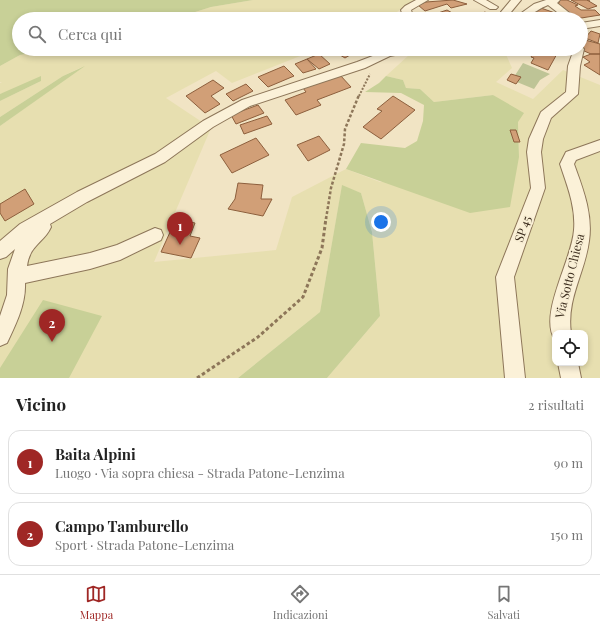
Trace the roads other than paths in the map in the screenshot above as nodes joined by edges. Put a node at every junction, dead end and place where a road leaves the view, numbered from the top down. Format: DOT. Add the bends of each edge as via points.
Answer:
graph roads {
  1 [pos="419,0"];
  2 [pos="479,0"];
  3 [pos="516,0"];
  4 [pos="553,1"];
  5 [pos="493,8"];
  6 [pos="407,12"];
  7 [pos="506,12"];
  8 [pos="528,12"];
  9 [pos="565,12"];
  10 [pos="600,23"];
  11 [pos="588,32"];
  12 [pos="381,56"];
  13 [pos="576,56"];
  14 [pos="600,145"];
  15 [pos="85,195"];
  16 [pos="156,235"];
  17 [pos="0,251"];
  18 [pos="17,276"];
  19 [pos="560,330"];
  20 [pos="0,336"];
  21 [pos="569,366"];
  22 [pos="515,378"];
  23 [pos="571,378"];
  1 -- 6 [label="street"];
  2 -- 5 [label="street"];
  3 -- 7 [label="street"];
  4 -- 8 [label="street"];
  4 -- 9 [label="street"];
  10 -- 11 [label="street"];
  12 -- 15 [label="street" via="362,65 246,103 208,124 160,158"];
  13 -- 22 [label="street, SP 45" via="572,94 546,115 536,139 534,152 538,188 506,277"];
  14 -- 19 [label="street, Via Sotto Chiesa" via="571,156 567,164 579,201 582,230 576,264 564,296 559,323"];
  15 -- 17 [label="street" via="26,229"];
  15 -- 18 [label="street" via="76,206 33,235 21,253"];
  16 -- 18 [label="street" via="120,252 90,261"];
  18 -- 20 [label="street" via="16,298"];
  21 -- 23 [label="street"];
}
